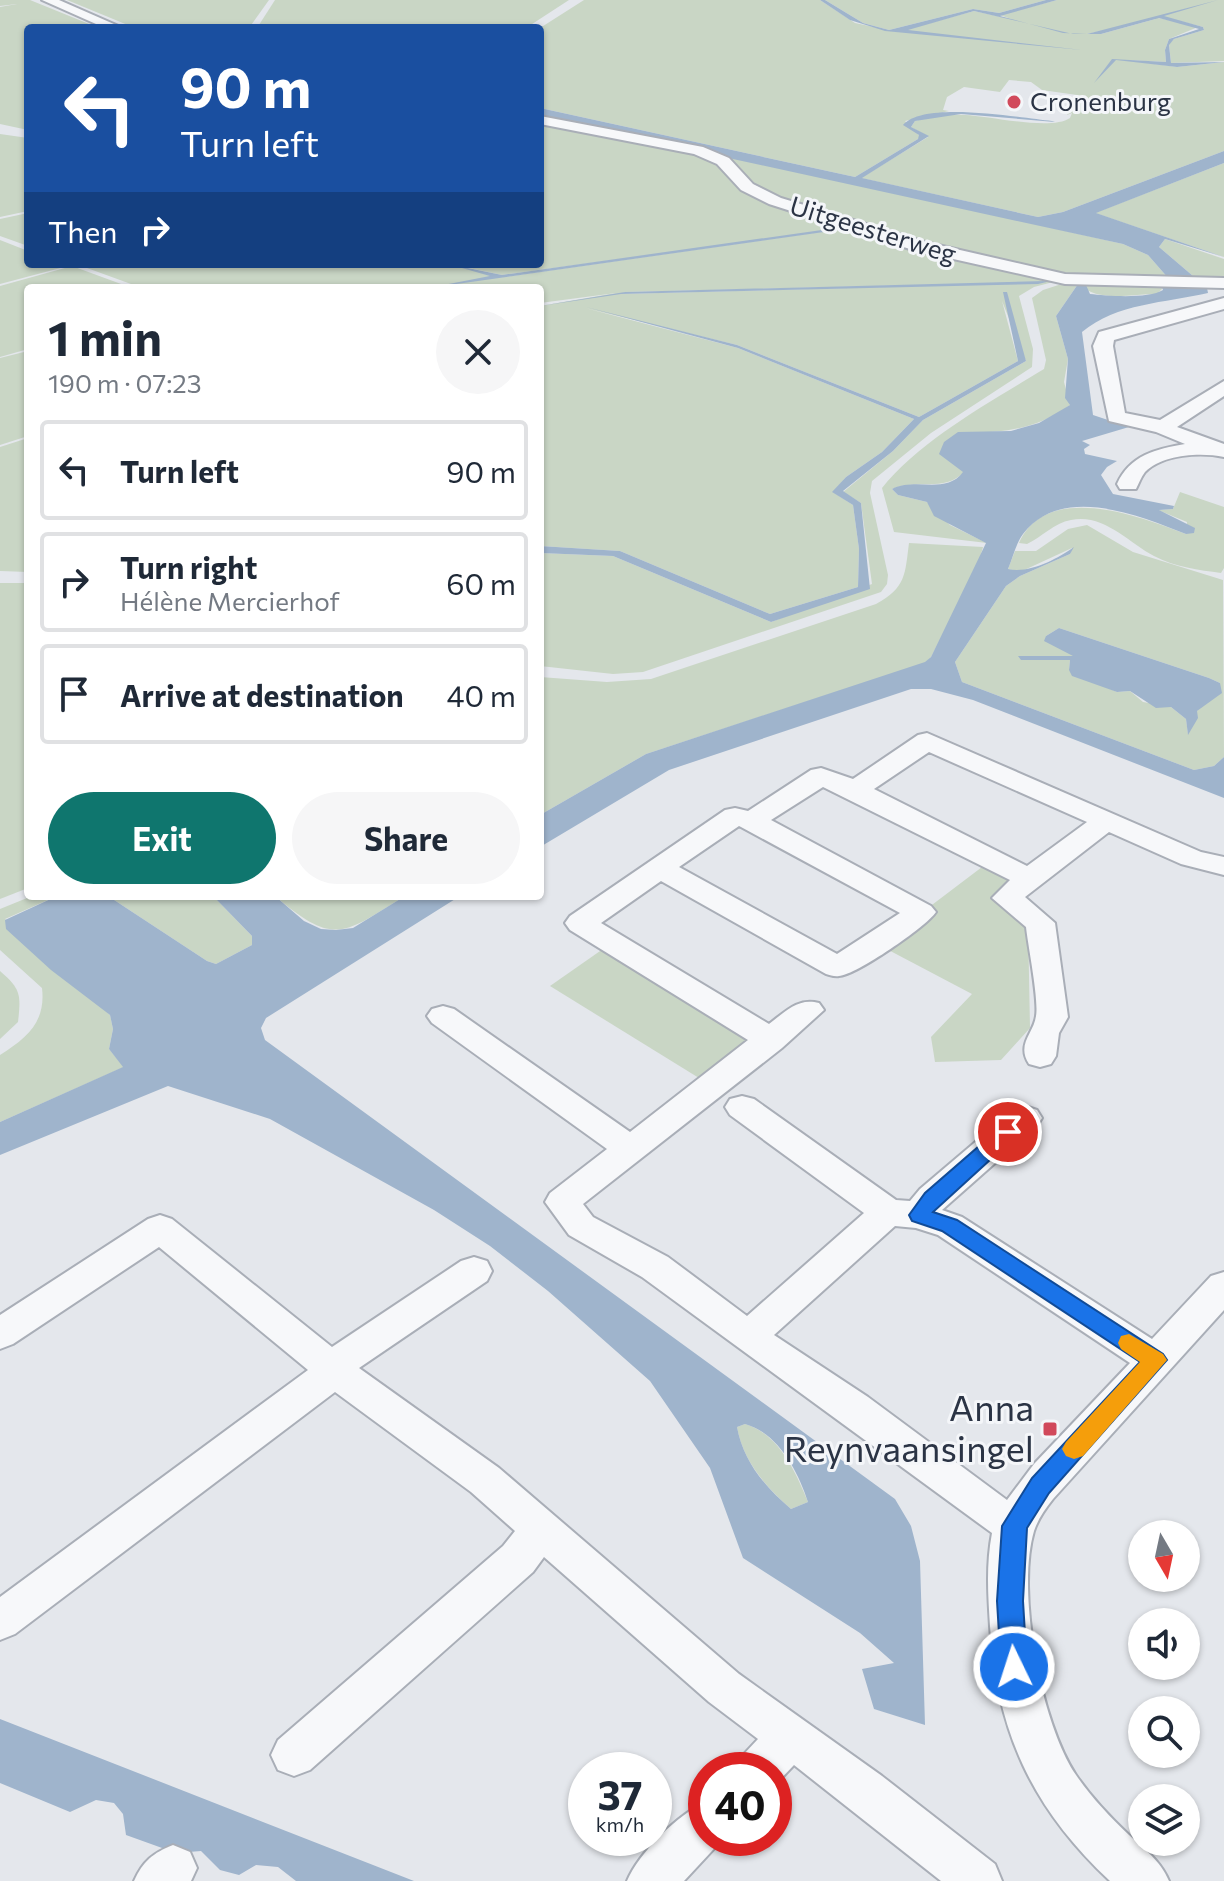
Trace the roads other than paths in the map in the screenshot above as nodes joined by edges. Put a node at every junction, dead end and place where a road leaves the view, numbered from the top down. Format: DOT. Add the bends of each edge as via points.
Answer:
graph roads {
  1 [pos="48,0"];
  2 [pos="106,24"];
  3 [pos="544,121"];
  4 [pos="1065,279"];
  5 [pos="1224,283"];
  6 [pos="1044,288"];
  7 [pos="1224,303"];
  8 [pos="1224,387"];
  9 [pos="1163,427"];
  10 [pos="1217,449"];
  11 [pos="1128,484"];
  12 [pos="855,790"];
  13 [pos="1108,820"];
  14 [pos="751,821"];
  15 [pos="1224,866"];
  16 [pos="661,869"];
  17 [pos="1029,878"];
  18 [pos="808,1010"];
  19 [pos="443,1016"];
  20 [pos="771,1040"];
  21 [pos="1040,1056"];
  22 [pos="742,1107"];
  23 [pos="1025,1118"];
  24 [pos="629,1148"];
  25 [pos="904,1213"];
  26 [pos="474,1271"];
  27 [pos="1224,1286"];
  28 [pos="0,1334"];
  29 [pos="748,1337"];
  30 [pos="1155,1360"];
  31 [pos="335,1371"];
  32 [pos="1014,1526"];
  33 [pos="529,1545"];
  34 [pos="0,1621"];
  35 [pos="791,1737"];
  36 [pos="776,1752"];
  37 [pos="294,1755"];
  38 [pos="688,1843"];
  39 [pos="651,1881"];
  40 [pos="978,1881"];
  41 [pos="1145,1881"];
  1 -- 2 [label="street"];
  3 -- 4 [label="street, Uitgeesterweg" via="698,150 723,161 747,187 775,201 919,246"];
  4 -- 5 [label="street, Uitgeesterweg"];
  4 -- 6 [label="street"];
  7 -- 9 [label="street" via="1106,336 1103,346 1116,417"];
  8 -- 9 [label="street"];
  9 -- 10 [label="street"];
  10 -- 11 [label="street" via="1143,463 1130,474"];
  12 -- 13 [label="street" via="927,741"];
  12 -- 14 [label="street" via="821,776"];
  12 -- 17 [label="street"];
  13 -- 15 [label="street" via="1191,858"];
  13 -- 17 [label="street"];
  14 -- 16 [label="street" via="735,816"];
  14 -- 16 [label="street" via="921,912 837,967"];
  16 -- 20 [label="street" via="580,923"];
  17 -- 21 [label="street" via="1007,898 1040,923 1052,1017"];
  18 -- 20 [label="street"];
  19 -- 24 [label="street"];
  20 -- 24 [label="street"];
  22 -- 25 [label="street"];
  23 -- 25 [label="street" via="932,1198"];
  24 -- 29 [label="street" via="562,1202 581,1226 655,1267"];
  25 -- 29 [label="street"];
  25 -- 30 [label="street" via="950,1226"];
  26 -- 31 [label="street" via="347,1356"];
  27 -- 30 [label="street"];
  28 -- 31 [label="street" via="160,1228"];
  29 -- 32 [label="street"];
  30 -- 32 [label="street" via="1041,1485"];
  31 -- 33 [label="street" via="445,1449"];
  31 -- 34 [label="street"];
  32 -- 41 [label="street" via="1011,1614 1022,1710 1056,1786 1090,1831"];
  33 -- 35 [label="street"];
  33 -- 37 [label="street"];
  35 -- 36 [label="street"];
  35 -- 40 [label="street"];
  38 -- 39 [label="street"];
}
